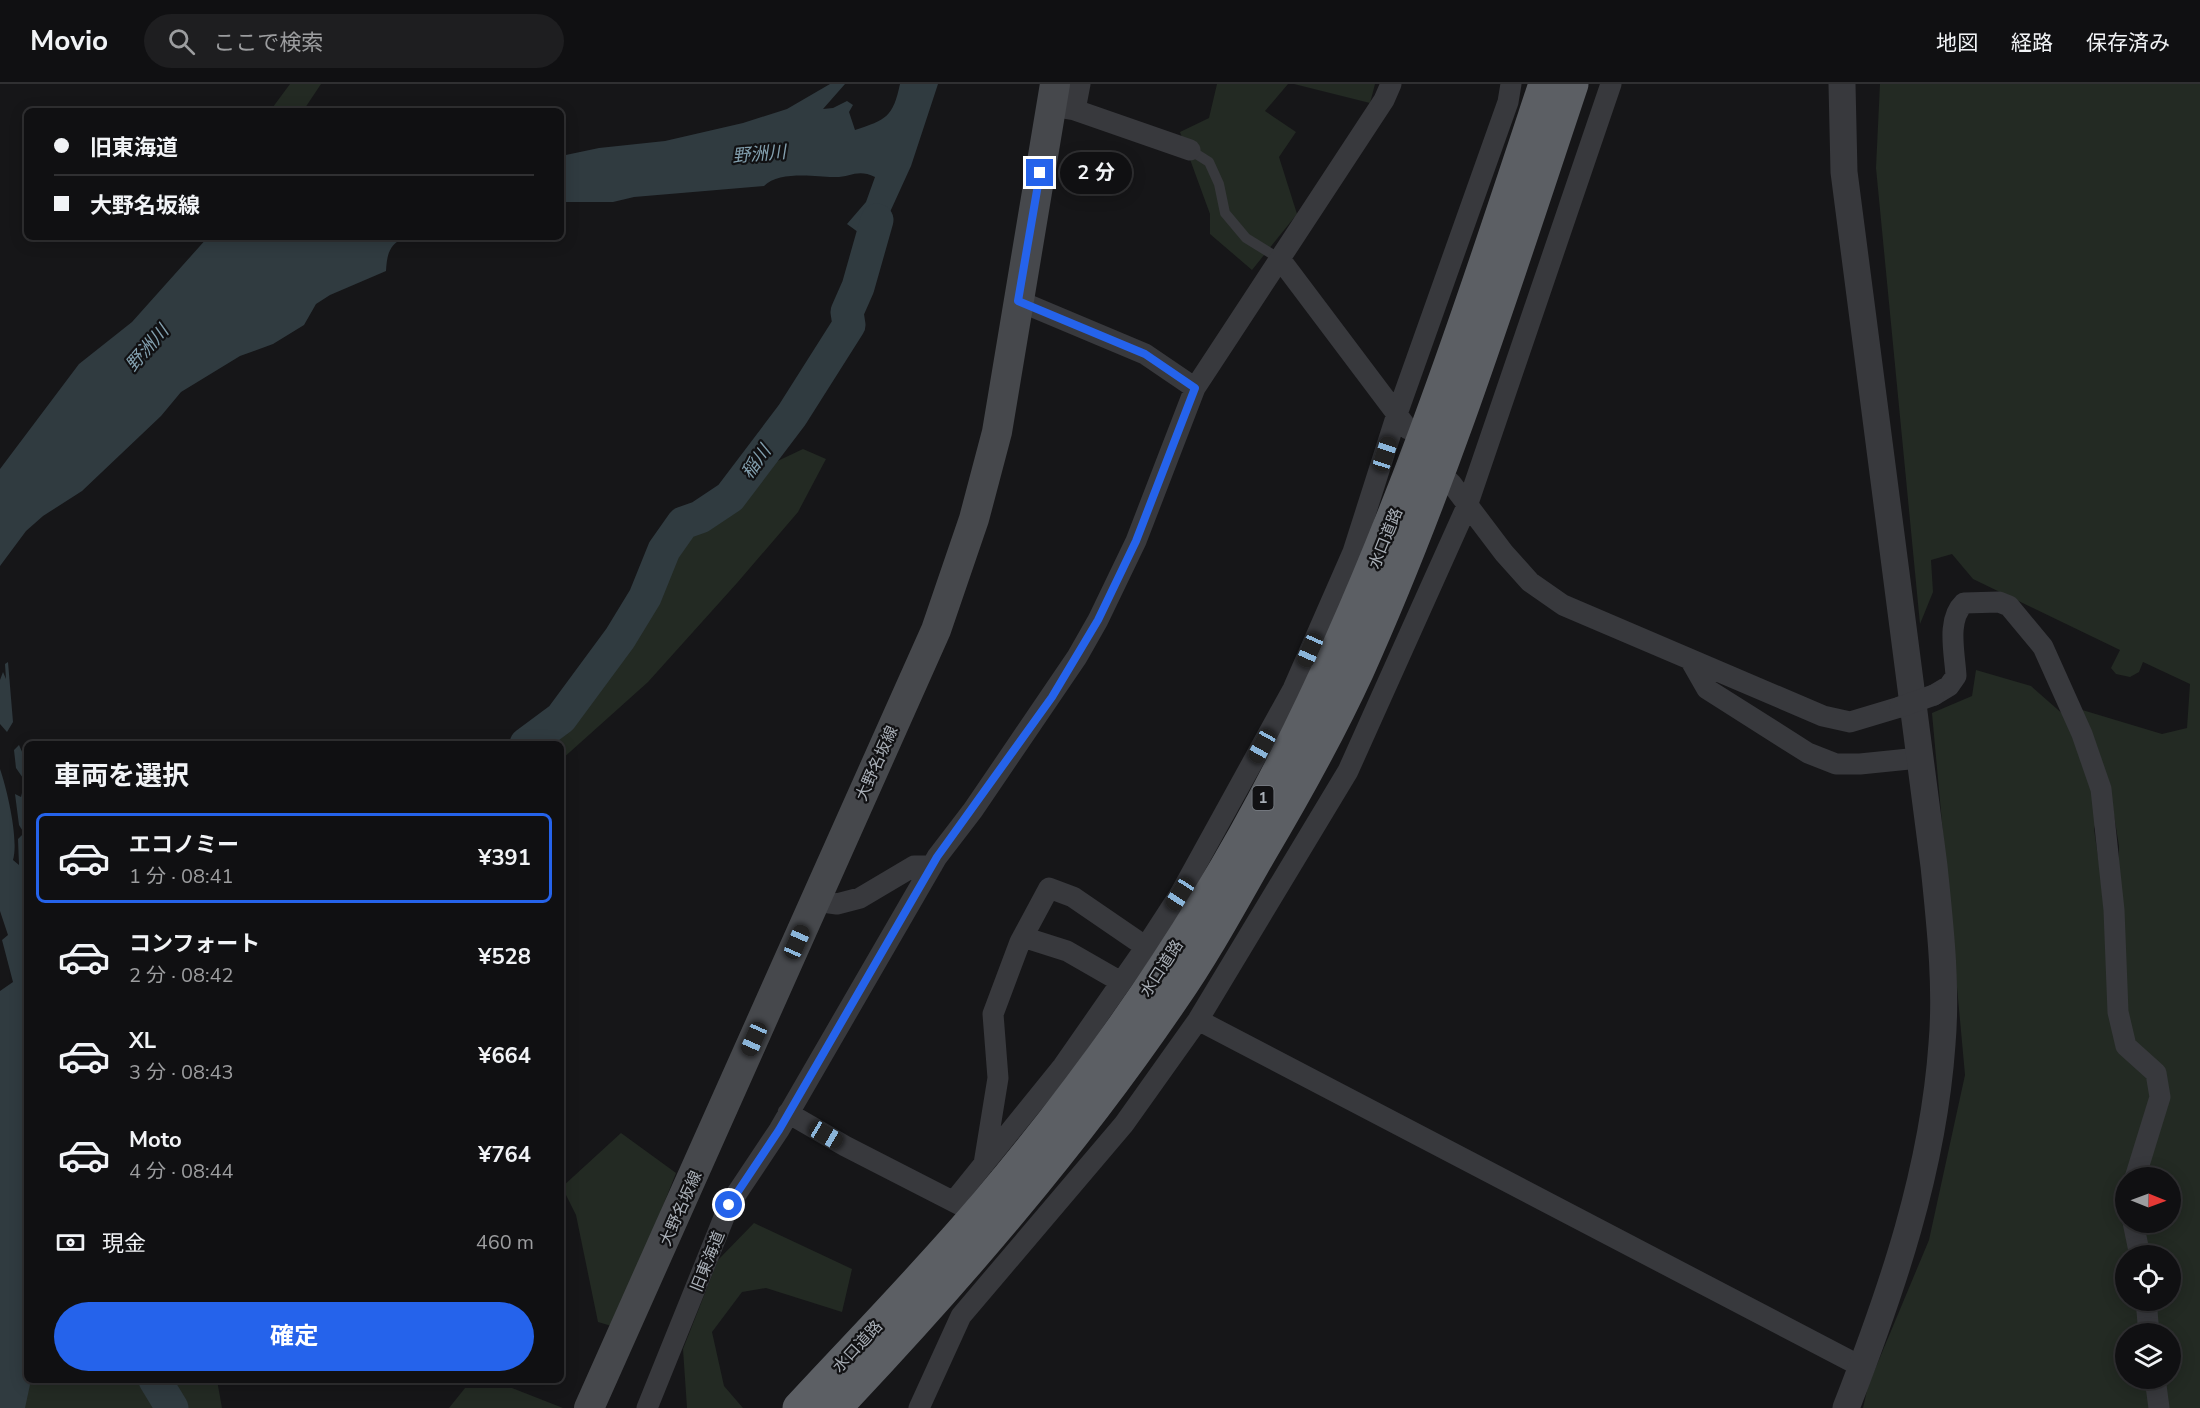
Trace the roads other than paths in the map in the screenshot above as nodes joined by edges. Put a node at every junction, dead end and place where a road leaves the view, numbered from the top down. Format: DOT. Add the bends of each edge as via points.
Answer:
graph roads {
  1 [pos="1080,84"];
  2 [pos="1391,84"];
  3 [pos="1511,84"];
  4 [pos="1545,84"];
  5 [pos="1572,84"];
  6 [pos="1611,84"];
  7 [pos="1842,84"];
  8 [pos="1060,100"];
  9 [pos="1190,150"];
  10 [pos="1280,259"];
  11 [pos="1018,301"];
  12 [pos="1195,388"];
  13 [pos="1403,422"];
  14 [pos="1450,483"];
  15 [pos="1467,506"];
  16 [pos="1691,661"];
  17 [pos="1919,758"];
  18 [pos="932,866"];
  19 [pos="816,901"];
  20 [pos="1023,937"];
  21 [pos="1146,947"];
  22 [pos="1121,982"];
  23 [pos="1198,1020"];
  24 [pos="788,1113"];
  25 [pos="984,1165"];
  26 [pos="2138,1167"];
  27 [pos="1862,1366"];
  28 [pos="2157,1389"];
  29 [pos="589,1408"];
  30 [pos="647,1408"];
  31 [pos="799,1408"];
  32 [pos="835,1408"];
  33 [pos="919,1408"];
  34 [pos="1846,1408"];
  35 [pos="2160,1408"];
  1 -- 8 [label="street"];
  2 -- 10 [label="street, 旧東海道"];
  3 -- 13 [label="street" via="1509,102"];
  4 -- 31 [label="highway, 水口道路 / 1" via="1402,498 1336,653 1267,792 1174,949 1063,1110 971,1221"];
  5 -- 32 [label="highway, 水口道路 / 1" via="1406,556 1357,671 1281,818 1175,995 1079,1129 974,1256"];
  6 -- 15 [label="street"];
  7 -- 17 [label="street" via="1845,172"];
  8 -- 9 [label="street"];
  8 -- 11 [label="main road, 大野名坂線"];
  9 -- 10 [label="lane" via="1209,162 1225,213 1246,238"];
  10 -- 12 [label="street, 旧東海道"];
  10 -- 13 [label="street"];
  11 -- 12 [label="street" via="1145,354"];
  11 -- 19 [label="main road, 大野名坂線" via="997,432 967,541 936,630"];
  12 -- 18 [label="street, 旧東海道" via="1136,541 1098,620 1052,697"];
  13 -- 21 [label="street" via="1353,552 1293,689 1180,894"];
  14 -- 15 [label="street"];
  15 -- 16 [label="street" via="1530,582 1554,599"];
  15 -- 23 [label="street" via="1348,771"];
  16 -- 17 [label="street" via="1707,689 1808,753 1836,764"];
  16 -- 26 [label="street, bridge" via="1823,716 1850,722 1934,695 1949,686 1956,676 1953,621 1957,609 1964,603 1999,602 2009,606 2043,647 2082,734 2101,789 2114,910 2118,1012 2126,1046 2156,1073 2160,1097"];
  17 -- 27 [label="street" via="1942,947 1942,1042 1934,1121 1914,1214"];
  18 -- 19 [label="street" via="914,866 860,898 837,904"];
  18 -- 24 [label="street, 旧東海道"];
  19 -- 29 [label="main road, 大野名坂線"];
  20 -- 21 [label="street" via="1050,888 1073,897"];
  20 -- 22 [label="street" via="1067,951"];
  20 -- 25 [label="street" via="993,1014 998,1078"];
  21 -- 22 [label="street"];
  22 -- 25 [label="street" via="1063,1066"];
  23 -- 27 [label="street"];
  23 -- 33 [label="street" via="1124,1124 1018,1238 961,1316"];
  24 -- 25 [label="street" via="959,1204"];
  24 -- 30 [label="street, 旧東海道" via="729,1205"];
  27 -- 34 [label="street"];
  28 -- 35 [label="street"];
}
